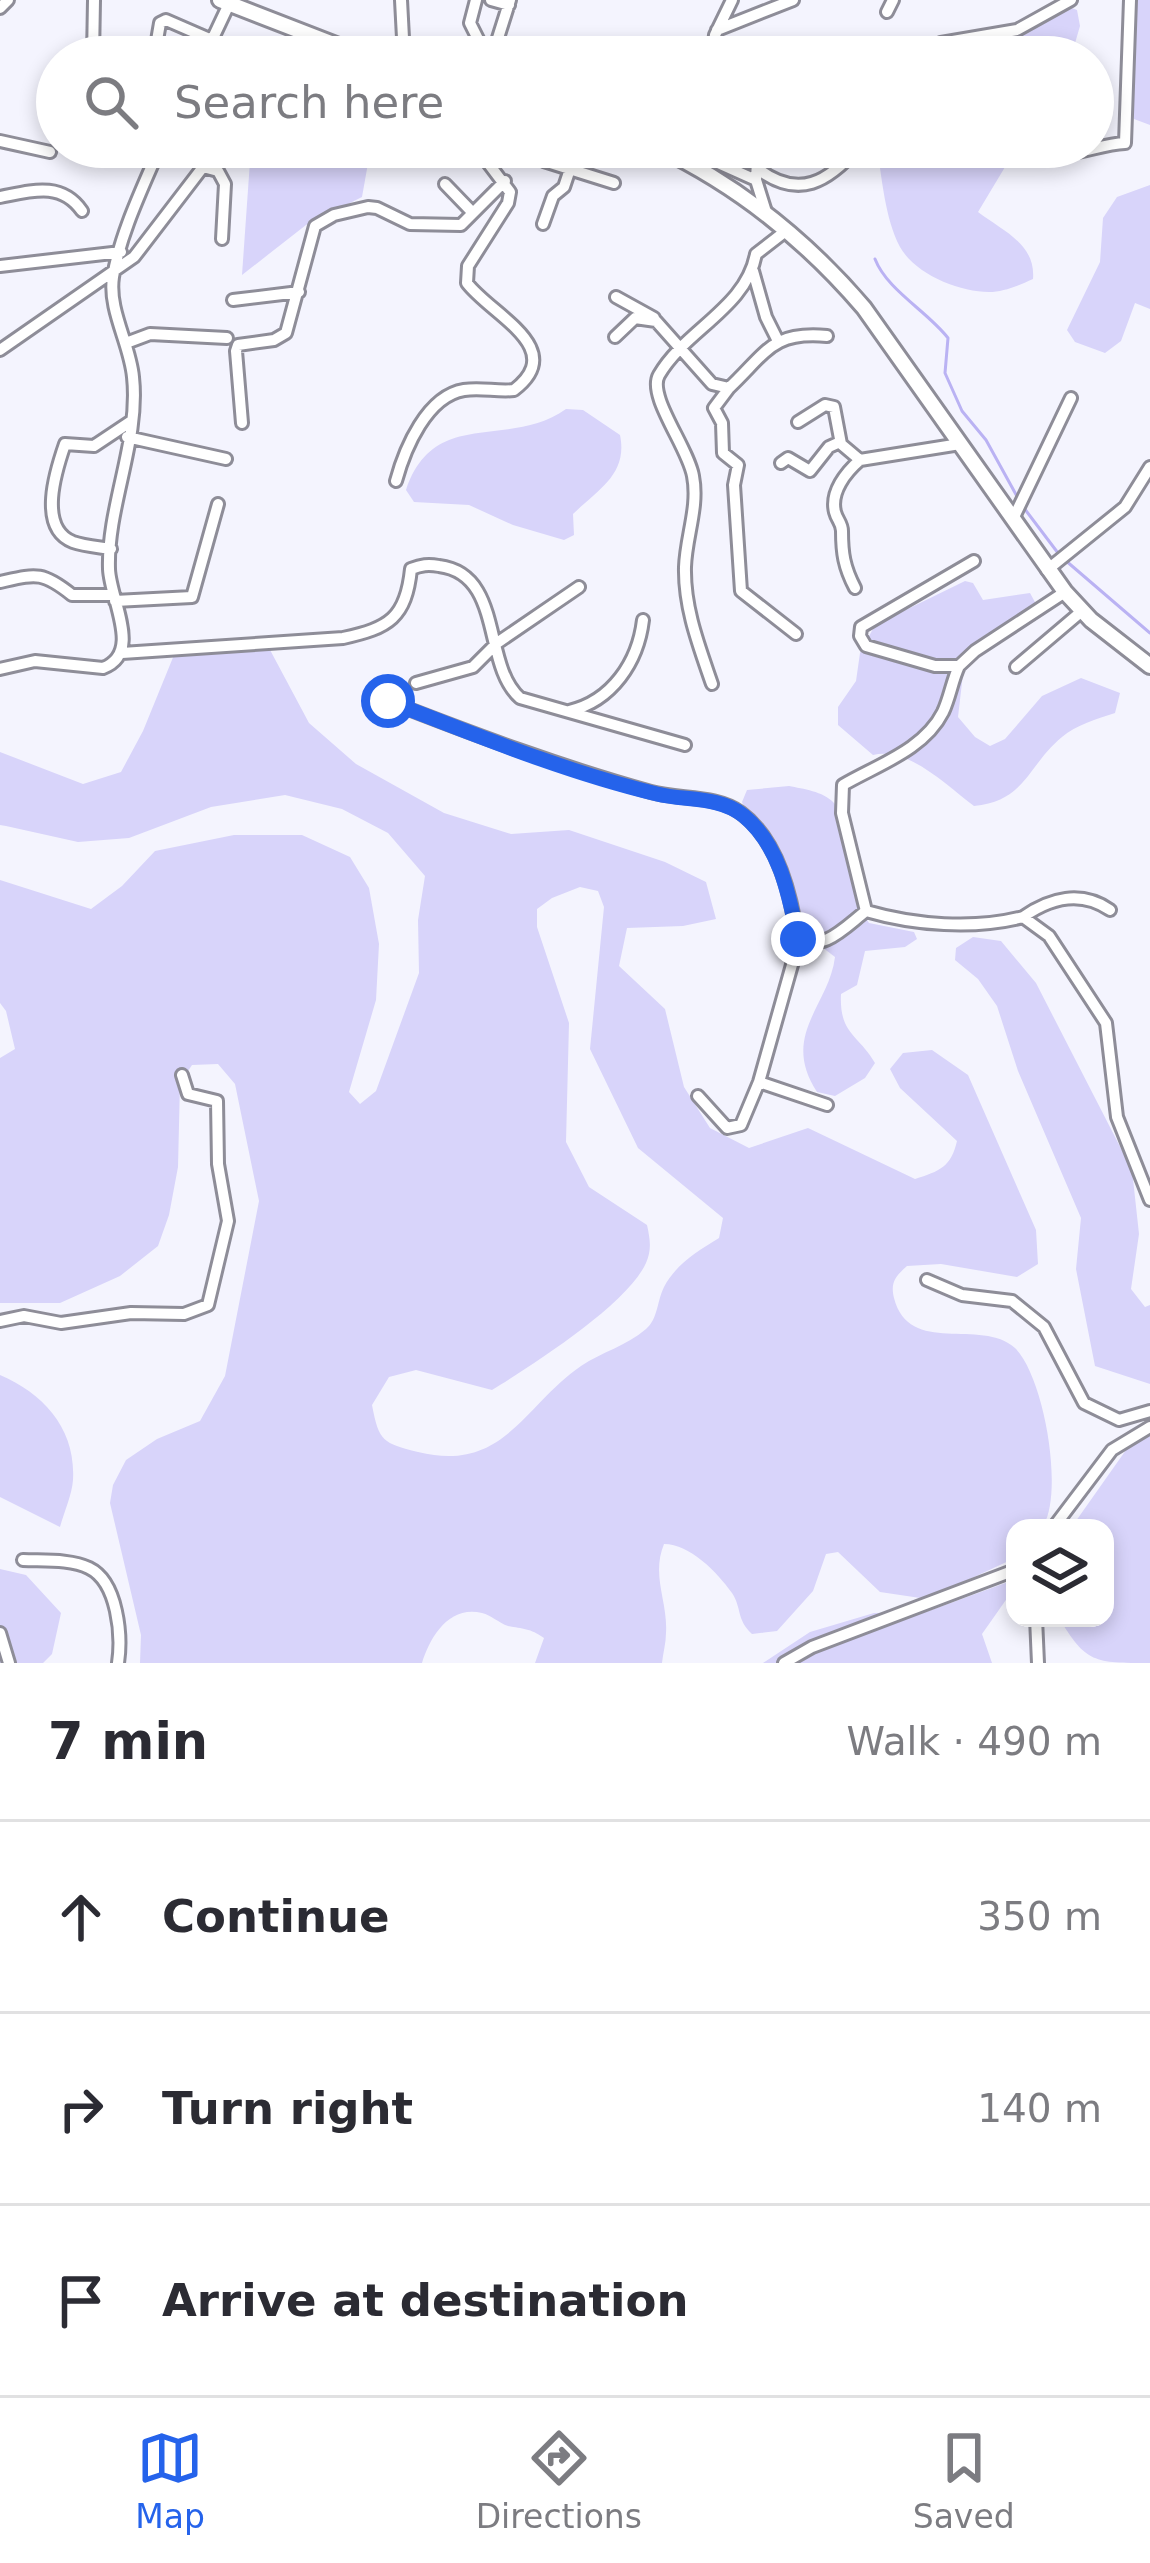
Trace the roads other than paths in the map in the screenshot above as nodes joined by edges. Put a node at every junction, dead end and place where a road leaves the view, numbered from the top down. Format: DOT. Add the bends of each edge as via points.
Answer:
graph roads {
  1 [pos="94,0"];
  2 [pos="401,0"];
  3 [pos="476,0"];
  4 [pos="491,0"];
  5 [pos="732,0"];
  6 [pos="793,0"];
  7 [pos="1071,0"];
  8 [pos="1130,0"];
  9 [pos="223,1"];
  10 [pos="509,2"];
  11 [pos="717,30"];
  12 [pos="93,36"];
  13 [pos="158,36"];
  14 [pos="202,36"];
  15 [pos="213,36"];
  16 [pos="313,36"];
  17 [pos="403,36"];
  18 [pos="477,36"];
  19 [pos="498,36"];
  20 [pos="716,36"];
  21 [pos="982,36"];
  22 [pos="0,141"];
  23 [pos="1114,144"];
  24 [pos="36,149"];
  25 [pos="152,168"];
  26 [pos="202,168"];
  27 [pos="207,168"];
  28 [pos="494,168"];
  29 [pos="564,168"];
  30 [pos="697,168"];
  31 [pos="738,168"];
  32 [pos="756,168"];
  33 [pos="837,168"];
  34 [pos="570,170"];
  35 [pos="757,174"];
  36 [pos="505,181"];
  37 [pos="614,183"];
  38 [pos="445,184"];
  39 [pos="0,197"];
  40 [pos="82,212"];
  41 [pos="473,213"];
  42 [pos="766,213"];
  43 [pos="543,224"];
  44 [pos="787,230"];
  45 [pos="222,239"];
  46 [pos="121,251"];
  47 [pos="0,266"];
  48 [pos="753,271"];
  49 [pos="113,275"];
  50 [pos="299,292"];
  51 [pos="616,297"];
  52 [pos="233,300"];
  53 [pos="656,321"];
  54 [pos="615,337"];
  55 [pos="827,337"];
  56 [pos="226,338"];
  57 [pos="778,341"];
  58 [pos="126,343"];
  59 [pos="1,348"];
  60 [pos="682,351"];
  61 [pos="729,388"];
  62 [pos="1071,398"];
  63 [pos="130,422"];
  64 [pos="798,422"];
  65 [pos="242,423"];
  66 [pos="128,437"];
  67 [pos="840,442"];
  68 [pos="959,444"];
  69 [pos="226,459"];
  70 [pos="860,460"];
  71 [pos="782,463"];
  72 [pos="1150,467"];
  73 [pos="396,481"];
  74 [pos="218,504"];
  75 [pos="1012,520"];
  76 [pos="111,549"];
  77 [pos="974,561"];
  78 [pos="1057,562"];
  79 [pos="0,582"];
  80 [pos="579,586"];
  81 [pos="855,588"];
  82 [pos="1065,592"];
  83 [pos="114,598"];
  84 [pos="1082,611"];
  85 [pos="643,620"];
  86 [pos="796,634"];
  87 [pos="496,644"];
  88 [pos="122,653"];
  89 [pos="959,666"];
  90 [pos="1150,666"];
  91 [pos="1016,667"];
  92 [pos="0,669"];
  93 [pos="416,683"];
  94 [pos="712,684"];
  95 [pos="388,701"];
  96 [pos="566,712"];
  97 [pos="685,746"];
  98 [pos="1110,910"];
  99 [pos="866,911"];
  100 [pos="1023,917"];
  101 [pos="799,940"];
  102 [pos="182,1076"];
  103 [pos="759,1082"];
  104 [pos="698,1096"];
  105 [pos="826,1105"];
  106 [pos="1150,1200"];
  107 [pos="927,1280"];
  108 [pos="0,1321"];
  109 [pos="1150,1412"];
  110 [pos="1150,1427"];
  111 [pos="1060,1519"];
  112 [pos="23,1559"];
  113 [pos="1006,1573"];
  114 [pos="1036,1627"];
  115 [pos="0,1633"];
  116 [pos="10,1663"];
  117 [pos="118,1663"];
  118 [pos="784,1663"];
  119 [pos="1038,1663"];
  1 -- 12 [label="street"];
  2 -- 17 [label="street"];
  3 -- 18 [label="street" via="470,23"];
  4 -- 10 [label="street"];
  5 -- 11 [label="street"];
  6 -- 11 [label="street"];
  7 -- 21 [label="street" via="1017,30"];
  8 -- 23 [label="street" via="1125,143"];
  9 -- 15 [label="street"];
  9 -- 16 [label="main road"];
  10 -- 19 [label="street"];
  11 -- 20 [label="street"];
  13 -- 14 [label="street" via="162,20"];
  22 -- 24 [label="street"];
  25 -- 46 [label="street"];
  26 -- 49 [label="street"];
  27 -- 45 [label="street" via="225,184"];
  28 -- 36 [label="street"];
  29 -- 34 [label="street"];
  30 -- 42 [label="main road"];
  31 -- 35 [label="street"];
  32 -- 35 [label="street"];
  33 -- 35 [label="street" via="793,186"];
  34 -- 37 [label="street"];
  34 -- 43 [label="street"];
  35 -- 42 [label="street"];
  36 -- 41 [label="street"];
  36 -- 73 [label="street" via="508,203 466,274 472,290 528,340 532,368 514,390 465,390 437,403"];
  38 -- 41 [label="street"];
  39 -- 40 [label="street" via="50,189"];
  41 -- 50 [label="street" via="451,227 410,224 377,208 334,215 315,226"];
  42 -- 44 [label="main road"];
  44 -- 48 [label="street" via="756,254"];
  44 -- 68 [label="main road" via="864,308"];
  46 -- 47 [label="street"];
  46 -- 49 [label="street"];
  48 -- 57 [label="street"];
  48 -- 60 [label="street"];
  49 -- 58 [label="street"];
  49 -- 59 [label="street"];
  50 -- 52 [label="street"];
  50 -- 65 [label="street" via="286,333 238,345"];
  51 -- 53 [label="street"];
  53 -- 54 [label="street" via="635,318"];
  53 -- 60 [label="street"];
  55 -- 57 [label="street" via="794,333"];
  56 -- 58 [label="street" via="150,334"];
  57 -- 61 [label="street"];
  58 -- 63 [label="street" via="134,381"];
  60 -- 61 [label="street" via="712,384"];
  60 -- 94 [label="street" via="654,391 693,473 686,592"];
  61 -- 86 [label="street" via="714,409 723,453 738,465 741,591"];
  62 -- 75 [label="street"];
  63 -- 66 [label="street"];
  63 -- 76 [label="street" via="94,446 65,444 51,507 70,542"];
  64 -- 67 [label="street" via="831,406"];
  66 -- 69 [label="street"];
  66 -- 76 [label="street"];
  67 -- 70 [label="street"];
  67 -- 71 [label="street" via="810,471 788,458"];
  68 -- 70 [label="street"];
  68 -- 75 [label="main road"];
  70 -- 81 [label="street" via="834,504"];
  72 -- 78 [label="street" via="1126,508"];
  74 -- 83 [label="street" via="192,597"];
  75 -- 78 [label="main road"];
  76 -- 83 [label="street"];
  77 -- 89 [label="street" via="861,627 866,646 935,667"];
  78 -- 82 [label="main road"];
  79 -- 83 [label="street" via="42,575 72,595"];
  80 -- 87 [label="street"];
  82 -- 84 [label="main road"];
  82 -- 89 [label="street"];
  83 -- 88 [label="street"];
  84 -- 90 [label="main road"];
  84 -- 91 [label="street"];
  85 -- 96 [label="street" via="634,658 609,691"];
  87 -- 88 [label="street" via="465,576 421,565 411,569 398,614 368,632"];
  87 -- 93 [label="street" via="473,668"];
  87 -- 96 [label="street" via="514,692"];
  88 -- 92 [label="street" via="103,668 35,661"];
  89 -- 99 [label="street" via="934,725 895,758 843,785 842,813"];
  95 -- 101 [label="street" via="549,763 740,812 770,843"];
  96 -- 97 [label="street"];
  98 -- 100 [label="street" via="1072,898"];
  99 -- 100 [label="street" via="970,924"];
  99 -- 101 [label="street" via="823,942"];
  100 -- 106 [label="street" via="1064,955 1106,1023 1118,1117"];
  101 -- 103 [label="street"];
  102 -- 108 [label="street" via="188,1094 217,1101 228,1221 208,1305 184,1314"];
  103 -- 104 [label="street" via="735,1129"];
  103 -- 105 [label="street"];
  107 -- 109 [label="street" via="962,1295 1012,1301 1037,1321 1084,1403 1118,1420"];
  110 -- 111 [label="street" via="1112,1450"];
  112 -- 117 [label="street" via="97,1574 116,1608"];
  113 -- 118 [label="street"];
  114 -- 119 [label="street"];
  115 -- 116 [label="street"];
}
